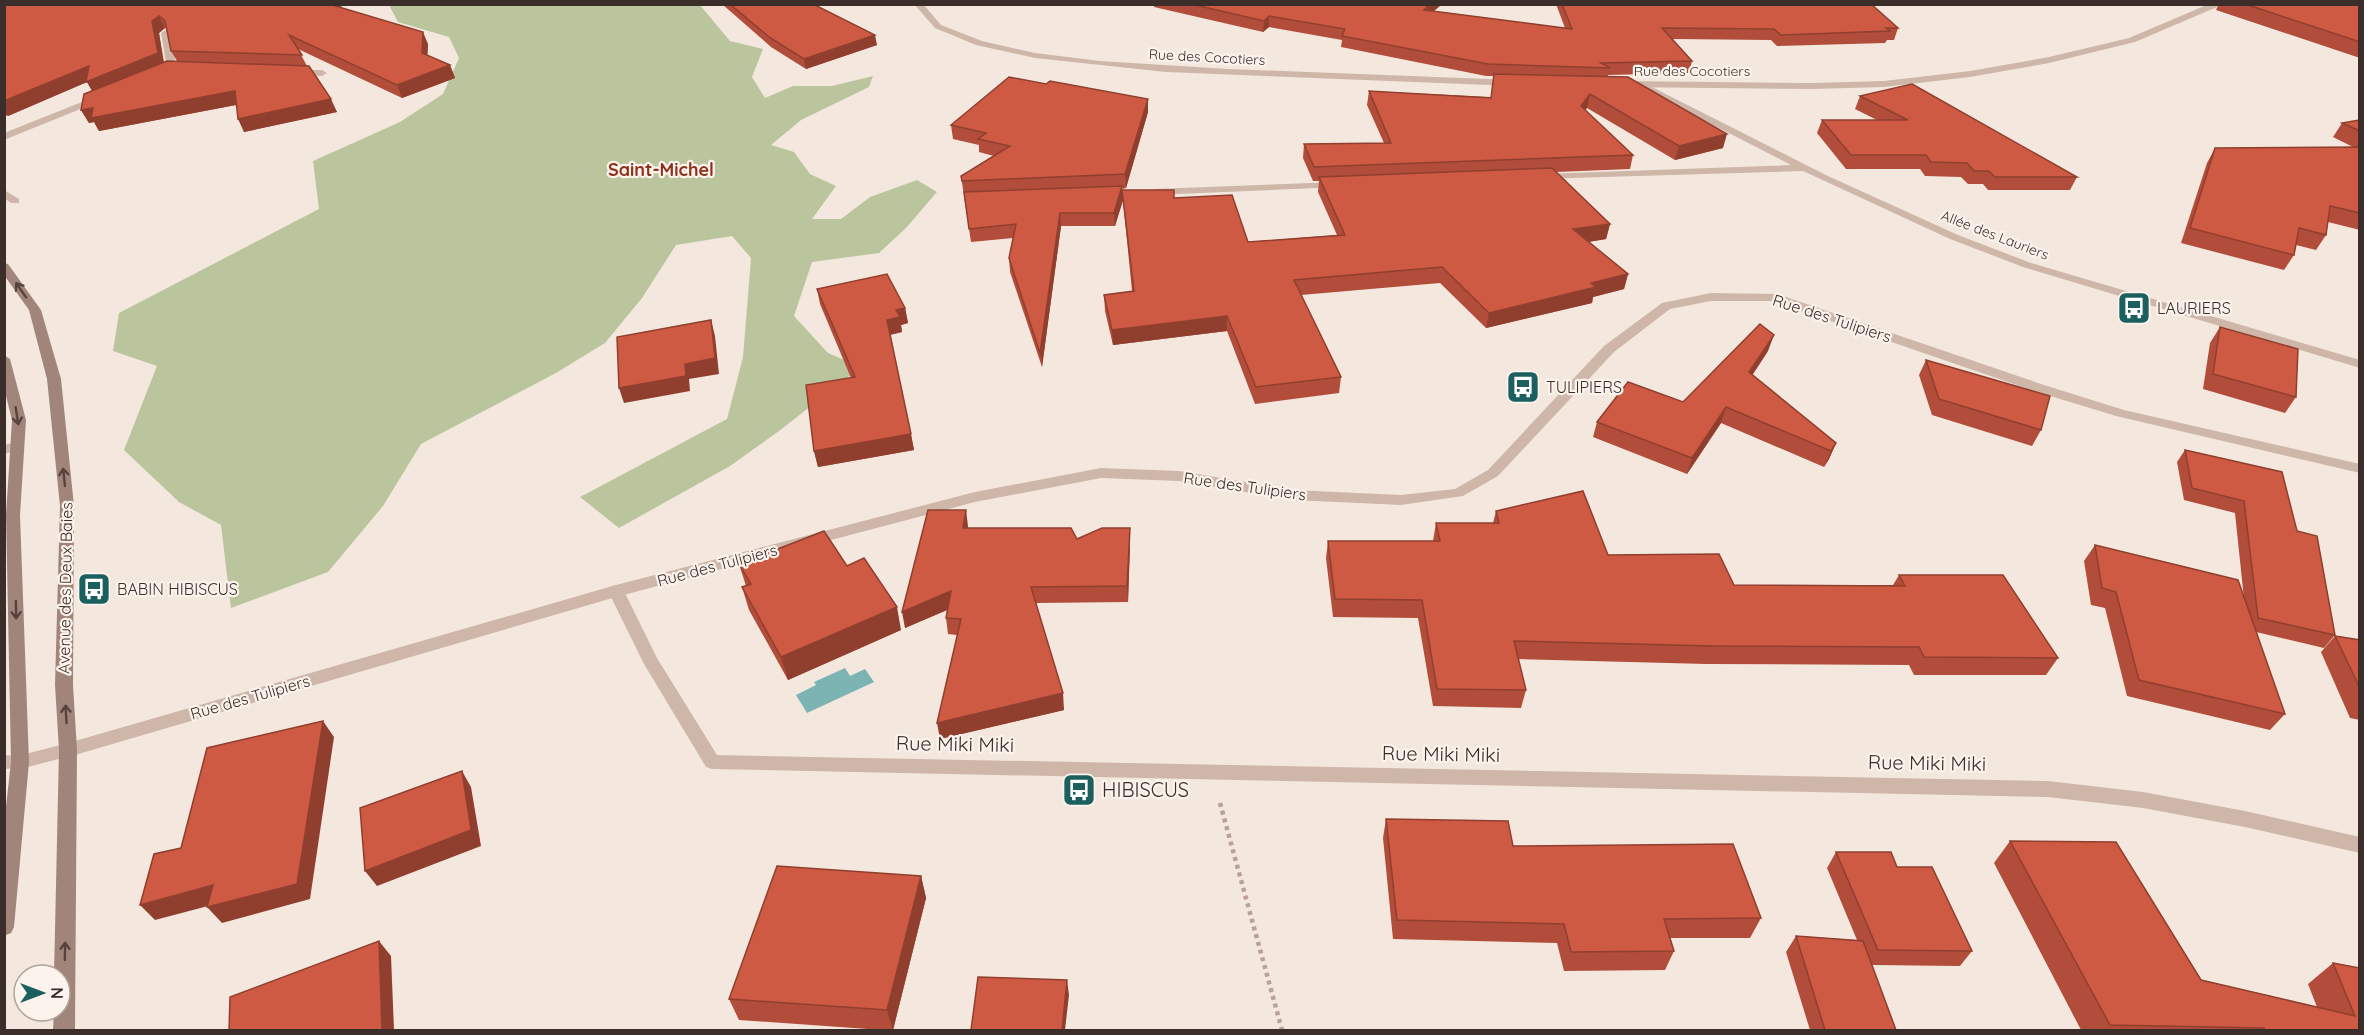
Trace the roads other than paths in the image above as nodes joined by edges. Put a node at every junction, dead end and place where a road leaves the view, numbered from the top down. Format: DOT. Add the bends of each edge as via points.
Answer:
graph roads {
  1 [pos="918,4"];
  2 [pos="2220,4"];
  3 [pos="165,33"];
  4 [pos="161,72"];
  5 [pos="289,72"];
  6 [pos="322,73"];
  7 [pos="1520,83"];
  8 [pos="1640,84"];
  9 [pos="1616,85"];
  10 [pos="109,94"];
  11 [pos="4,137"];
  12 [pos="1806,168"];
  13 [pos="1529,178"];
  14 [pos="1350,184"];
  15 [pos="4,193"];
  16 [pos="1148,193"];
  17 [pos="15,201"];
  18 [pos="4,266"];
  19 [pos="4,359"];
  20 [pos="2360,364"];
  21 [pos="11,448"];
  22 [pos="2360,469"];
  23 [pos="616,591"];
  24 [pos="68,750"];
  25 [pos="12,762"];
  26 [pos="2360,845"];
  27 [pos="4,927"];
  28 [pos="64,1030"];
  1 -- 7 [label="street, Rue des Cocotiers" via="932,22 979,44 1056,59 1134,67"];
  2 -- 8 [label="street, Rue des Cocotiers" via="2132,40 1982,72 1884,84"];
  3 -- 4 [label="street" via="176,68"];
  5 -- 6 [label="street"];
  8 -- 9 [label="street, Rue des Cocotiers"];
  8 -- 12 [label="street, Allée des Lauriers"];
  10 -- 11 [label="street"];
  12 -- 13 [label="street"];
  12 -- 20 [label="street, Allée des Lauriers" via="1954,237 2027,265"];
  14 -- 16 [label="street"];
  15 -- 17 [label="street"];
  24 -- 18 [label="main road, Avenue des Deux Baies, one-way" via="64,685 67,506 54,379 35,310"];
  19 -- 21 [label="main road, one-way" via="19,420"];
  21 -- 25 [label="main road, one-way"];
  22 -- 23 [label="street, Rue des Tulipiers" via="2111,410 1773,297 1711,297 1666,306 1608,349 1493,473 1458,493 1401,500 1293,495 1179,476 1101,473 975,497"];
  23 -- 24 [label="street, Rue des Tulipiers"];
  23 -- 26 [label="street, Rue Miki Miki" via="650,660 712,762 2048,789 2143,800"];
  24 -- 25 [label="street, Rue des Tulipiers"];
  28 -- 24 [label="main road, Avenue des Deux Baies, one-way"];
  25 -- 27 [label="main road"];
}
